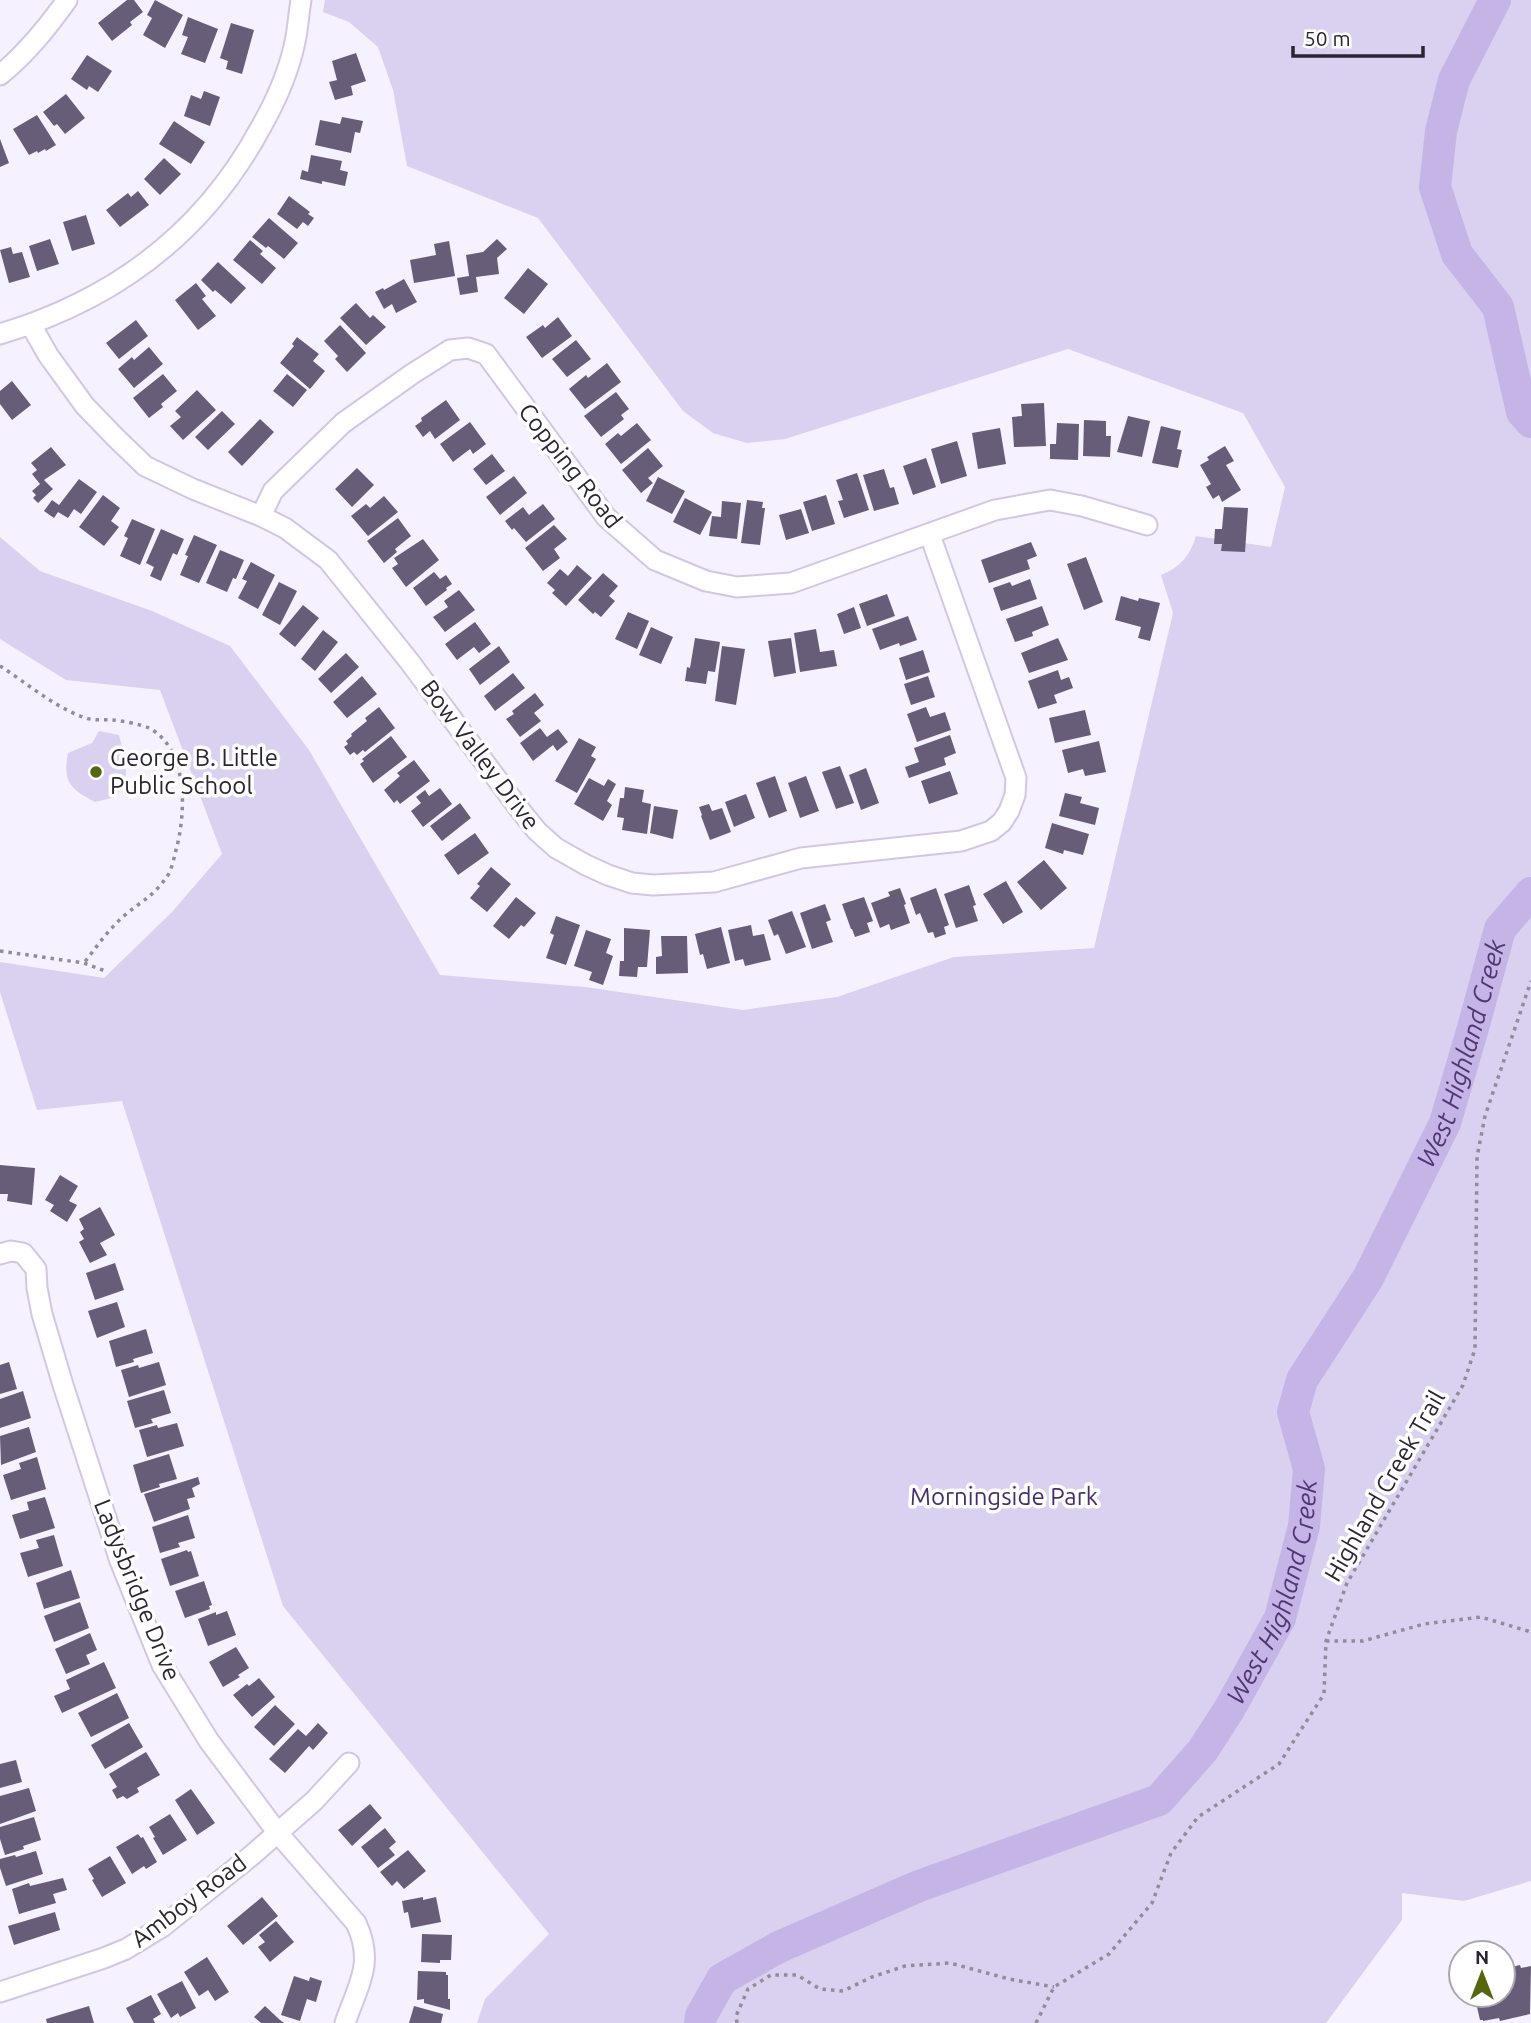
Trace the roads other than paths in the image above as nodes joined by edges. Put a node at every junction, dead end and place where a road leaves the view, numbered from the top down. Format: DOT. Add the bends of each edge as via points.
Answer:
graph roads {
  1 [pos="67,0"];
  2 [pos="301,0"];
  3 [pos="0,75"];
  4 [pos="31,325"];
  5 [pos="0,334"];
  6 [pos="261,516"];
  7 [pos="1147,525"];
  8 [pos="930,535"];
  9 [pos="0,1254"];
  10 [pos="349,1763"];
  11 [pos="277,1832"];
  12 [pos="0,1992"];
  13 [pos="345,2023"];
  1 -- 3 [label="street" via="19,60"];
  2 -- 4 [label="street" via="289,65 273,104 252,145 208,205 132,273"];
  4 -- 5 [label="street"];
  4 -- 6 [label="street, Bow Valley Drive" via="85,406 145,466"];
  6 -- 8 [label="street, Copping Road" via="273,491 343,423 431,361 450,350 467,348 486,354 606,517 655,560 683,573 737,587 791,583"];
  6 -- 8 [label="street, Bow Valley Drive" via="328,560 537,831 586,865 632,883 653,885 714,882 801,858 961,841 991,831 1002,822 1015,796 1016,778"];
  7 -- 8 [label="street, Copping Road" via="1050,500 995,510"];
  9 -- 11 [label="street, Ladysbridge Drive" via="23,1253 36,1269 42,1314 63,1385 120,1561 162,1665 209,1741"];
  10 -- 11 [label="street, Amboy Road"];
  11 -- 12 [label="street, Amboy Road" via="170,1920 126,1949"];
  11 -- 13 [label="street, Ladysbridge Drive" via="361,1934 365,1967"];
}
